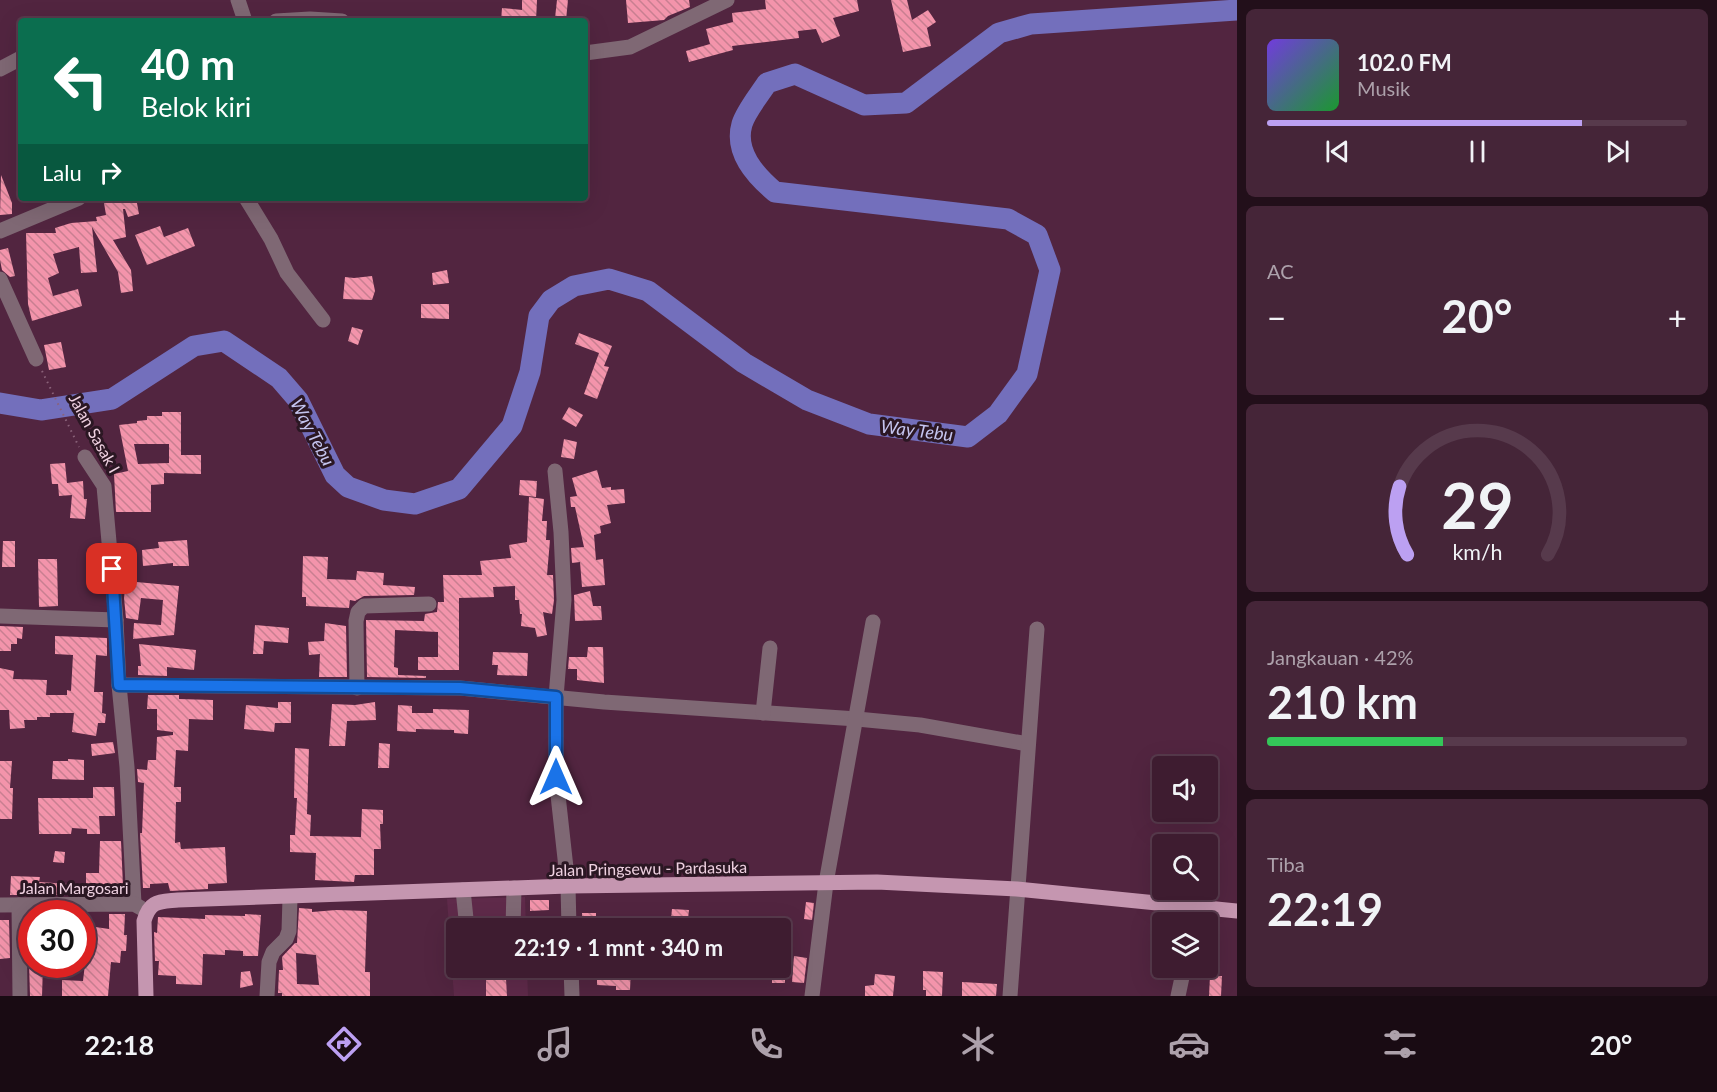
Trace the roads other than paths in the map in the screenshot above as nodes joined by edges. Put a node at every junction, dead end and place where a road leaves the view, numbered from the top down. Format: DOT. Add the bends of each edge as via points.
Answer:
graph roads {
  1 [pos="238,0"];
  2 [pos="727,0"];
  3 [pos="244,18"];
  4 [pos="588,53"];
  5 [pos="18,60"];
  6 [pos="0,69"];
  7 [pos="72,201"];
  8 [pos="248,201"];
  9 [pos="0,231"];
  10 [pos="0,279"];
  11 [pos="323,320"];
  12 [pos="36,359"];
  13 [pos="85,458"];
  14 [pos="555,471"];
  15 [pos="429,604"];
  16 [pos="0,616"];
  17 [pos="116,620"];
  18 [pos="873,622"];
  19 [pos="1037,629"];
  20 [pos="770,648"];
  21 [pos="119,685"];
  22 [pos="357,688"];
  23 [pos="556,697"];
  24 [pos="763,713"];
  25 [pos="857,718"];
  26 [pos="1028,744"];
  27 [pos="826,883"];
  28 [pos="568,886"];
  29 [pos="514,888"];
  30 [pos="1017,888"];
  31 [pos="463,890"];
  32 [pos="290,898"];
  33 [pos="0,905"];
  34 [pos="18,905"];
  35 [pos="96,907"];
  36 [pos="1202,907"];
  37 [pos="140,908"];
  38 [pos="1237,911"];
  39 [pos="1200,912"];
  40 [pos="466,918"];
  41 [pos="513,918"];
  42 [pos="569,918"];
  43 [pos="20,978"];
  44 [pos="571,978"];
  45 [pos="1182,978"];
  46 [pos="20,996"];
  47 [pos="146,996"];
  48 [pos="267,996"];
  49 [pos="572,996"];
  50 [pos="812,996"];
  51 [pos="1010,996"];
  52 [pos="1178,996"];
  1 -- 3 [label="street"];
  2 -- 4 [label="street" via="630,47"];
  5 -- 6 [label="street"];
  7 -- 9 [label="street"];
  8 -- 11 [label="street" via="287,273"];
  10 -- 12 [label="street"];
  13 -- 17 [label="street, Jalan Sasak I" via="104,486"];
  14 -- 23 [label="street" via="564,600"];
  15 -- 22 [label="street" via="364,606 358,612"];
  16 -- 17 [label="street"];
  17 -- 21 [label="street, Jalan Sasak I"];
  18 -- 25 [label="street"];
  19 -- 26 [label="street"];
  20 -- 24 [label="street"];
  21 -- 22 [label="street"];
  21 -- 37 [label="street, Jalan Sasak I"];
  22 -- 23 [label="street" via="460,688"];
  23 -- 24 [label="street"];
  23 -- 28 [label="street" via="556,777"];
  24 -- 25 [label="street"];
  25 -- 26 [label="street"];
  25 -- 27 [label="street"];
  26 -- 30 [label="street"];
  27 -- 28 [label="main road, Jalan Pringsewu - Pardasuka"];
  27 -- 30 [label="main road, Jalan Pringsewu - Pardasuka"];
  27 -- 50 [label="street"];
  28 -- 29 [label="main road, Jalan Pringsewu - Pardasuka"];
  28 -- 42 [label="street"];
  29 -- 31 [label="main road, Jalan Pringsewu - Pardasuka"];
  29 -- 41 [label="street"];
  30 -- 36 [label="main road, Jalan Pringsewu - Pardasuka"];
  30 -- 51 [label="street"];
  31 -- 32 [label="main road, Jalan Pringsewu - Pardasuka"];
  31 -- 40 [label="street"];
  32 -- 37 [label="main road, Jalan Pringsewu - Pardasuka" via="156,902"];
  32 -- 48 [label="street" via="289,931 273,952"];
  33 -- 34 [label="street, Jalan Margosari"];
  35 -- 37 [label="street, Jalan Margosari"];
  36 -- 38 [label="main road, Jalan Pringsewu - Pardasuka"];
  36 -- 39 [label="street"];
  37 -- 47 [label="main road" via="144,921"];
  43 -- 46 [label="street"];
  44 -- 49 [label="street"];
  45 -- 52 [label="street"];
}
